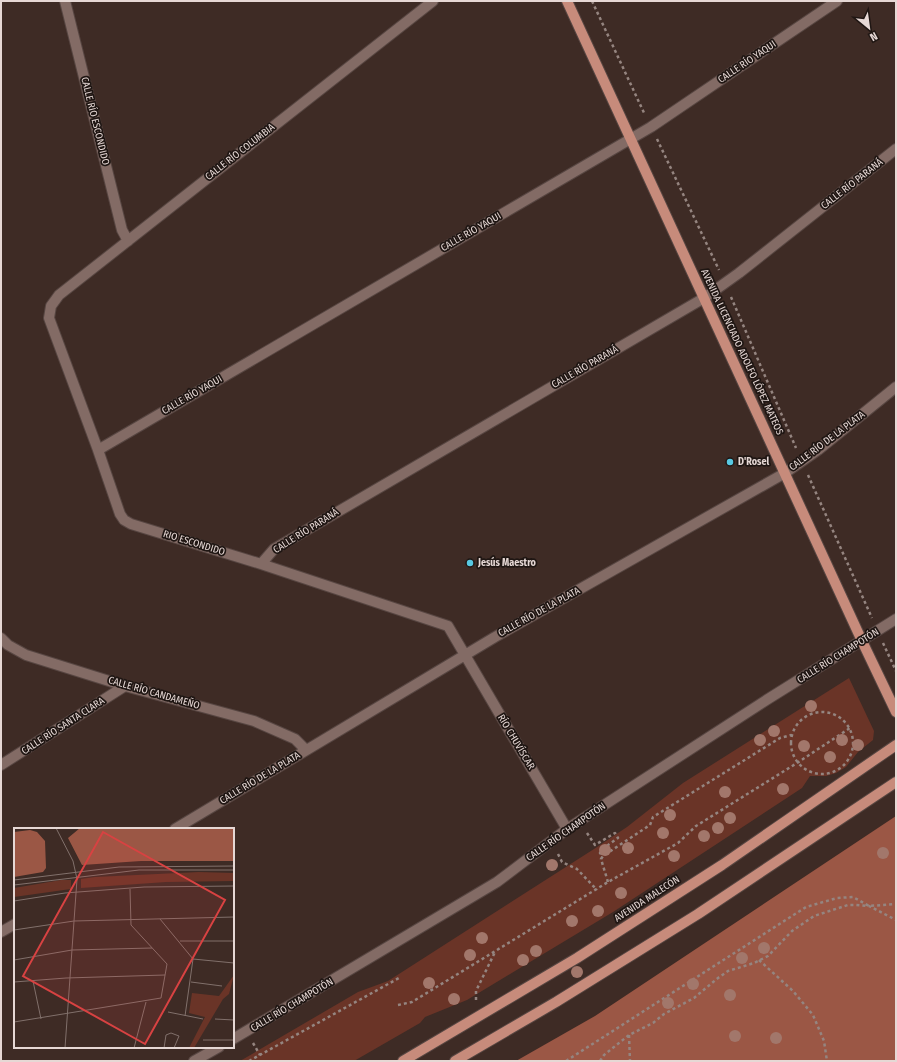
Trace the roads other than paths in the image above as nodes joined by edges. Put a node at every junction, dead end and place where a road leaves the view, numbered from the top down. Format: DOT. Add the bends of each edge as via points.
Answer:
graph roads {
  1 [pos="65,1"];
  2 [pos="433,1"];
  3 [pos="567,1"];
  4 [pos="831,2"];
  5 [pos="630,139"];
  6 [pos="896,149"];
  7 [pos="128,240"];
  8 [pos="704,298"];
  9 [pos="51,306"];
  10 [pos="896,387"];
  11 [pos="98,450"];
  12 [pos="785,473"];
  13 [pos="261,564"];
  14 [pos="896,619"];
  15 [pos="1,638"];
  16 [pos="862,641"];
  17 [pos="465,655"];
  18 [pos="125,686"];
  19 [pos="896,712"];
  20 [pos="896,746"];
  21 [pos="306,750"];
  22 [pos="1,766"];
  23 [pos="896,782"];
  24 [pos="177,828"];
  25 [pos="567,829"];
  26 [pos="14,925"];
  27 [pos="1,932"];
  28 [pos="234,1039"];
  29 [pos="217,1048"];
  30 [pos="194,1061"];
  31 [pos="402,1061"];
  32 [pos="455,1061"];
  1 -- 7 [label="street, CALLE RÍO ESCONDIDO" via="122,230"];
  2 -- 7 [label="street, CALLE RÍO COLUMBIA"];
  3 -- 5 [label="main road, AVENIDA LICENCIADO ADOLFO LÓPEZ MATEOS"];
  4 -- 5 [label="street, CALLE RÍO YAQUI"];
  5 -- 8 [label="main road, AVENIDA LICENCIADO ADOLFO LÓPEZ MATEOS"];
  5 -- 11 [label="street, CALLE RÍO YAQUI"];
  6 -- 8 [label="street, CALLE RÍO PARANÁ"];
  7 -- 9 [label="street, CALLE RÍO COLUMBIA" via="59,295"];
  8 -- 12 [label="main road, AVENIDA LICENCIADO ADOLFO LÓPEZ MATEOS"];
  8 -- 13 [label="street, CALLE RÍO PARANÁ" via="274,549"];
  9 -- 11 [label="street, RIO ESCONDIDO" via="50,318"];
  10 -- 12 [label="street, CALLE RÍO DE LA PLATA"];
  11 -- 13 [label="street, RIO ESCONDIDO" via="124,520"];
  12 -- 16 [label="main road, AVENIDA LICENCIADO ADOLFO LÓPEZ MATEOS"];
  12 -- 17 [label="street, CALLE RÍO DE LA PLATA"];
  13 -- 17 [label="street, RIO ESCONDIDO" via="448,626"];
  14 -- 16 [label="street, CALLE RÍO CHAMPOTÓN"];
  15 -- 18 [label="street, CALLE RÍO CANDAMEÑO" via="26,655"];
  16 -- 19 [label="main road, AVENIDA LICENCIADO ADOLFO LÓPEZ MATEOS"];
  16 -- 25 [label="street, CALLE RÍO CHAMPOTÓN"];
  17 -- 21 [label="street, CALLE RÍO DE LA PLATA"];
  17 -- 25 [label="street, RÍO CHUVÍSCAR"];
  18 -- 21 [label="street, CALLE RÍO CANDAMEÑO" via="254,721 295,739"];
  18 -- 22 [label="street, CALLE RÍO SANTA CLARA"];
  20 -- 31 [label="main road, AVENIDA MALECÓN" via="722,865 597,946"];
  21 -- 24 [label="street, CALLE RÍO DE LA PLATA"];
  23 -- 32 [label="main road" via="698,914"];
  25 -- 28 [label="street, CALLE RÍO CHAMPOTÓN" via="497,882"];
  26 -- 27 [label="street"];
  29 -- 30 [label="street"];
}
